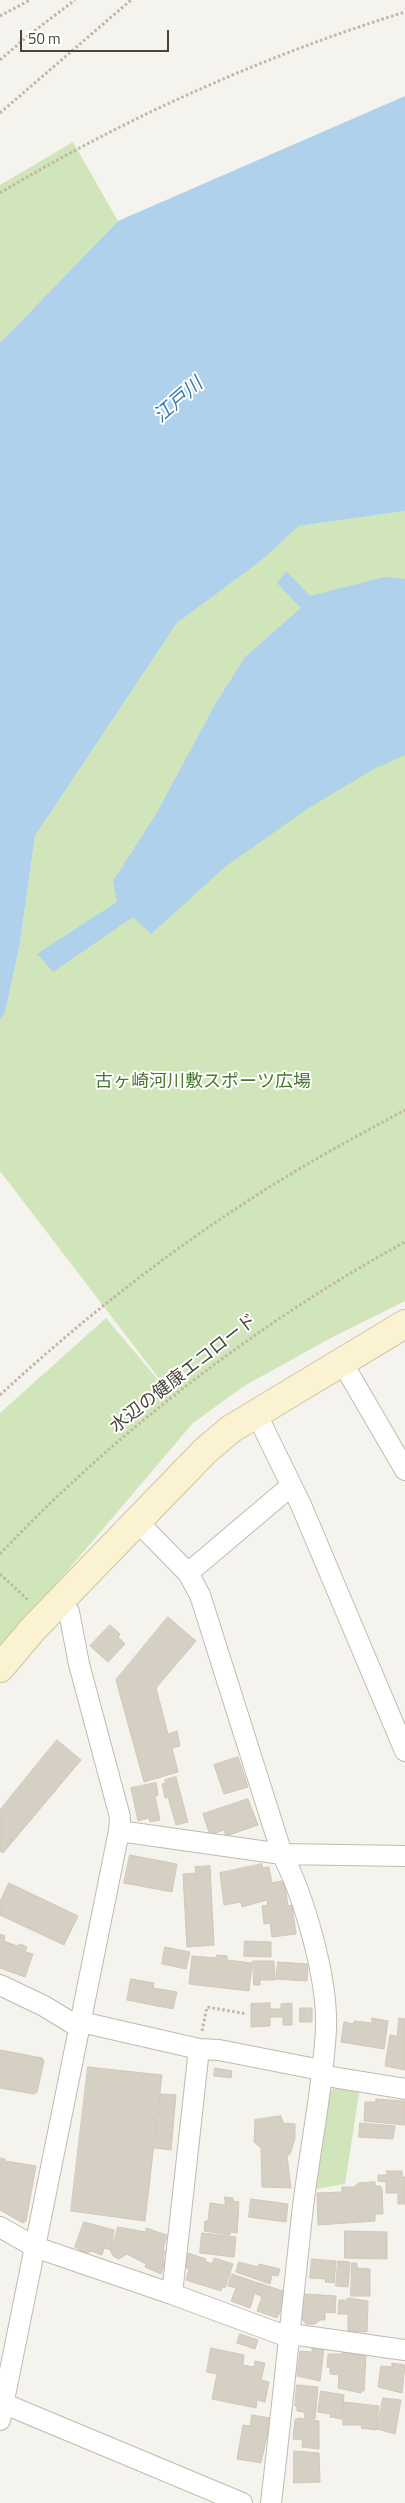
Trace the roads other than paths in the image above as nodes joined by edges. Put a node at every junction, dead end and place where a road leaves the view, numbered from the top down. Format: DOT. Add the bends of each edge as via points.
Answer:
graph roads {
  1 [pos="405,1324"];
  2 [pos="342,1362"];
  3 [pos="256,1414"];
  4 [pos="398,1446"];
  5 [pos="405,1470"];
  6 [pos="291,1486"];
  7 [pos="137,1520"];
  8 [pos="188,1573"];
  9 [pos="46,1604"];
  10 [pos="0,1668"];
  11 [pos="405,1751"];
  12 [pos="119,1832"];
  13 [pos="282,1854"];
  14 [pos="405,1856"];
  15 [pos="0,1985"];
  16 [pos="81,2025"];
  17 [pos="199,2049"];
  18 [pos="320,2072"];
  19 [pos="405,2089"];
  20 [pos="0,2227"];
  21 [pos="35,2247"];
  22 [pos="172,2294"];
  23 [pos="291,2336"];
  24 [pos="405,2350"];
  25 [pos="1,2409"];
  26 [pos="242,2503"];
  27 [pos="271,2503"];
  1 -- 2 [label="street"];
  2 -- 3 [label="street"];
  2 -- 4 [label="street"];
  3 -- 6 [label="street"];
  3 -- 7 [label="street" via="231,1429 205,1451"];
  4 -- 5 [label="street"];
  6 -- 8 [label="street"];
  6 -- 11 [label="street"];
  7 -- 8 [label="street"];
  7 -- 9 [label="street"];
  8 -- 13 [label="street" via="200,1595"];
  9 -- 10 [label="street"];
  9 -- 12 [label="street" via="69,1612 79,1664 120,1817"];
  12 -- 13 [label="street"];
  12 -- 16 [label="street"];
  13 -- 14 [label="street"];
  13 -- 18 [label="street" via="311,1934 323,1986 326,2029"];
  15 -- 16 [label="street"];
  16 -- 17 [label="street"];
  16 -- 21 [label="street"];
  17 -- 18 [label="street" via="219,2050"];
  17 -- 22 [label="street"];
  18 -- 19 [label="street"];
  18 -- 23 [label="street"];
  20 -- 21 [label="street"];
  21 -- 22 [label="street"];
  21 -- 25 [label="street"];
  22 -- 23 [label="street"];
  23 -- 24 [label="street"];
  23 -- 27 [label="street"];
  25 -- 26 [label="street"];
}
